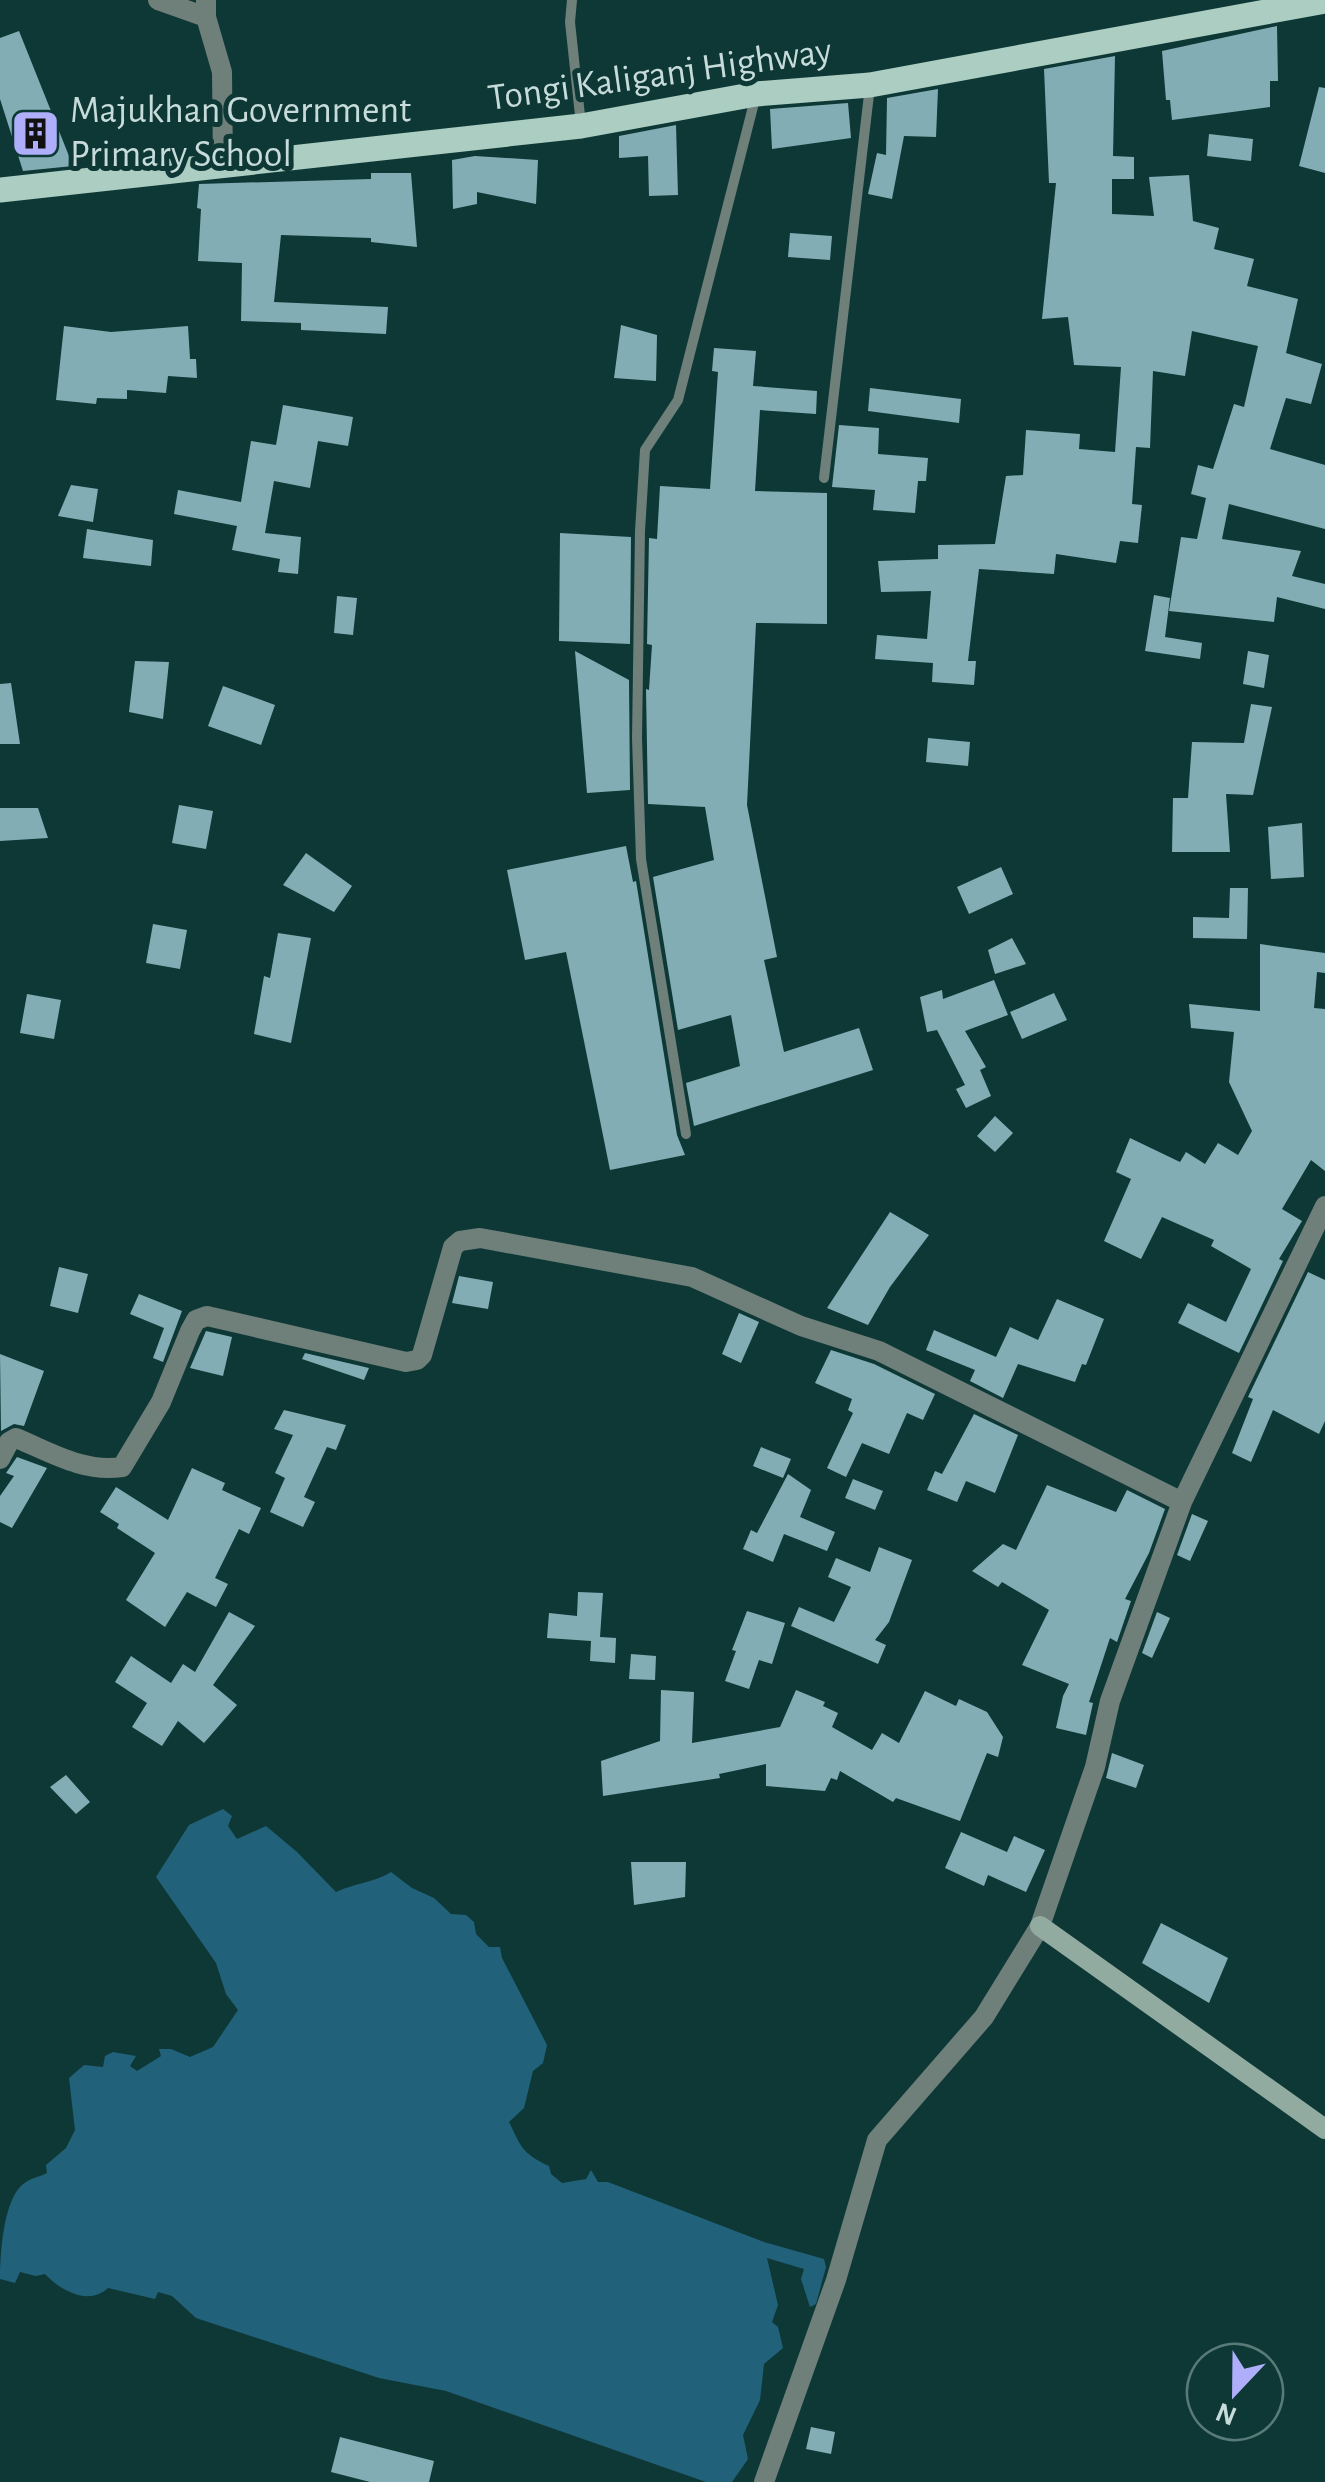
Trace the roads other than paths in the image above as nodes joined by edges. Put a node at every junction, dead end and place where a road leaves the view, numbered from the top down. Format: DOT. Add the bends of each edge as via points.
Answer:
graph roads {
  1 [pos="158,0"];
  2 [pos="572,0"];
  3 [pos="1325,1"];
  4 [pos="206,9"];
  5 [pos="870,84"];
  6 [pos="756,94"];
  7 [pos="581,126"];
  8 [pos="222,168"];
  9 [pos="0,190"];
  10 [pos="824,478"];
  11 [pos="686,1134"];
  12 [pos="1325,1206"];
  13 [pos="0,1459"];
  14 [pos="1182,1502"];
  15 [pos="1040,1926"];
  16 [pos="1325,2129"];
  17 [pos="764,2482"];
  1 -- 4 [label="street"];
  2 -- 7 [label="lane"];
  3 -- 5 [label="main road, Tongi Kaliganj Highway"];
  4 -- 8 [label="street" via="222,72"];
  5 -- 6 [label="main road, Tongi Kaliganj Highway"];
  5 -- 10 [label="lane"];
  6 -- 7 [label="main road, Tongi Kaliganj Highway"];
  6 -- 11 [label="lane" via="678,400 645,450 641,858"];
  7 -- 8 [label="main road, Tongi Kaliganj Highway"];
  8 -- 9 [label="main road, Tongi Kaliganj Highway"];
  12 -- 14 [label="street"];
  13 -- 14 [label="street" via="13,1438 84,1466 122,1467 196,1320 207,1316 417,1360 453,1247 480,1238 692,1276 802,1326 880,1351"];
  14 -- 15 [label="street" via="1110,1701 1095,1767"];
  15 -- 16 [label="street"];
  15 -- 17 [label="street" via="984,2017 877,2140"];
}
